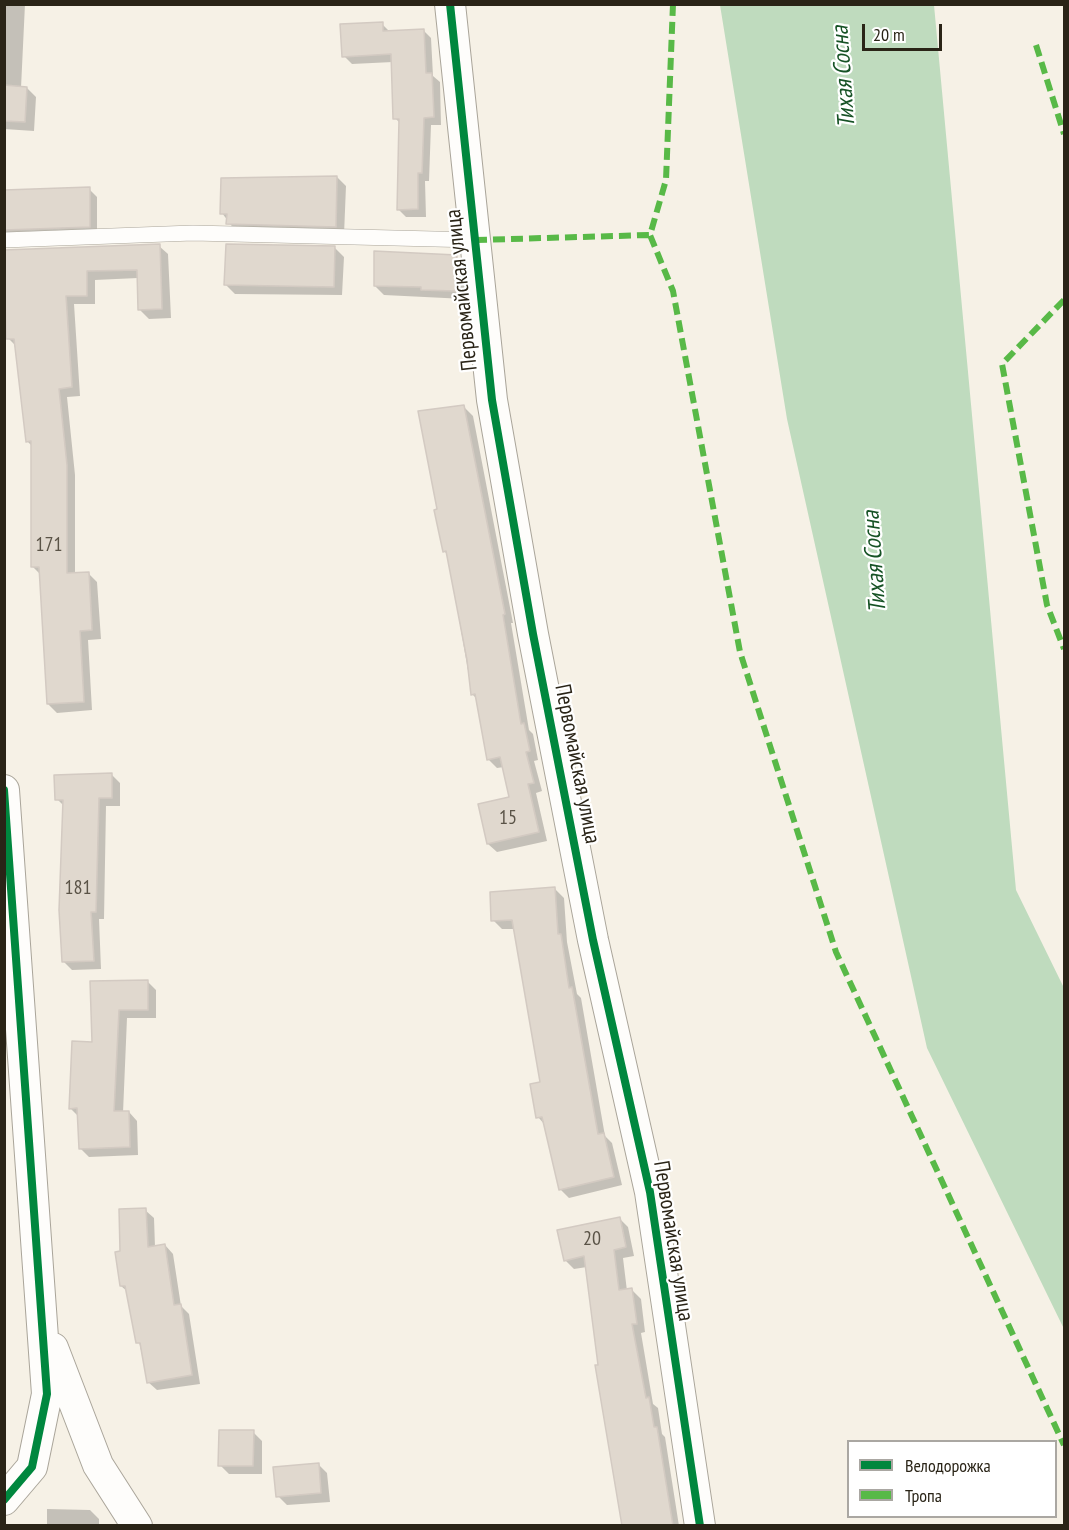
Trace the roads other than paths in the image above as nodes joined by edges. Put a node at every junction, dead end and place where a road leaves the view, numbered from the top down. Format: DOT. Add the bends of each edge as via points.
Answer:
graph roads {
  1 [pos="450,4"];
  2 [pos="4,240"];
  3 [pos="475,240"];
  4 [pos="4,790"];
  5 [pos="41,1315"];
  6 [pos="4,1500"];
  7 [pos="137,1526"];
  8 [pos="700,1526"];
  1 -- 3 [label="street, Первомайская улица"];
  2 -- 3 [label="lane" via="193,233"];
  3 -- 8 [label="street, Первомайская улица" via="492,400 593,940 650,1192"];
  4 -- 5 [label="street"];
  5 -- 6 [label="street" via="47,1394 32,1467"];
  5 -- 7 [label="street" via="98,1465"];
}
